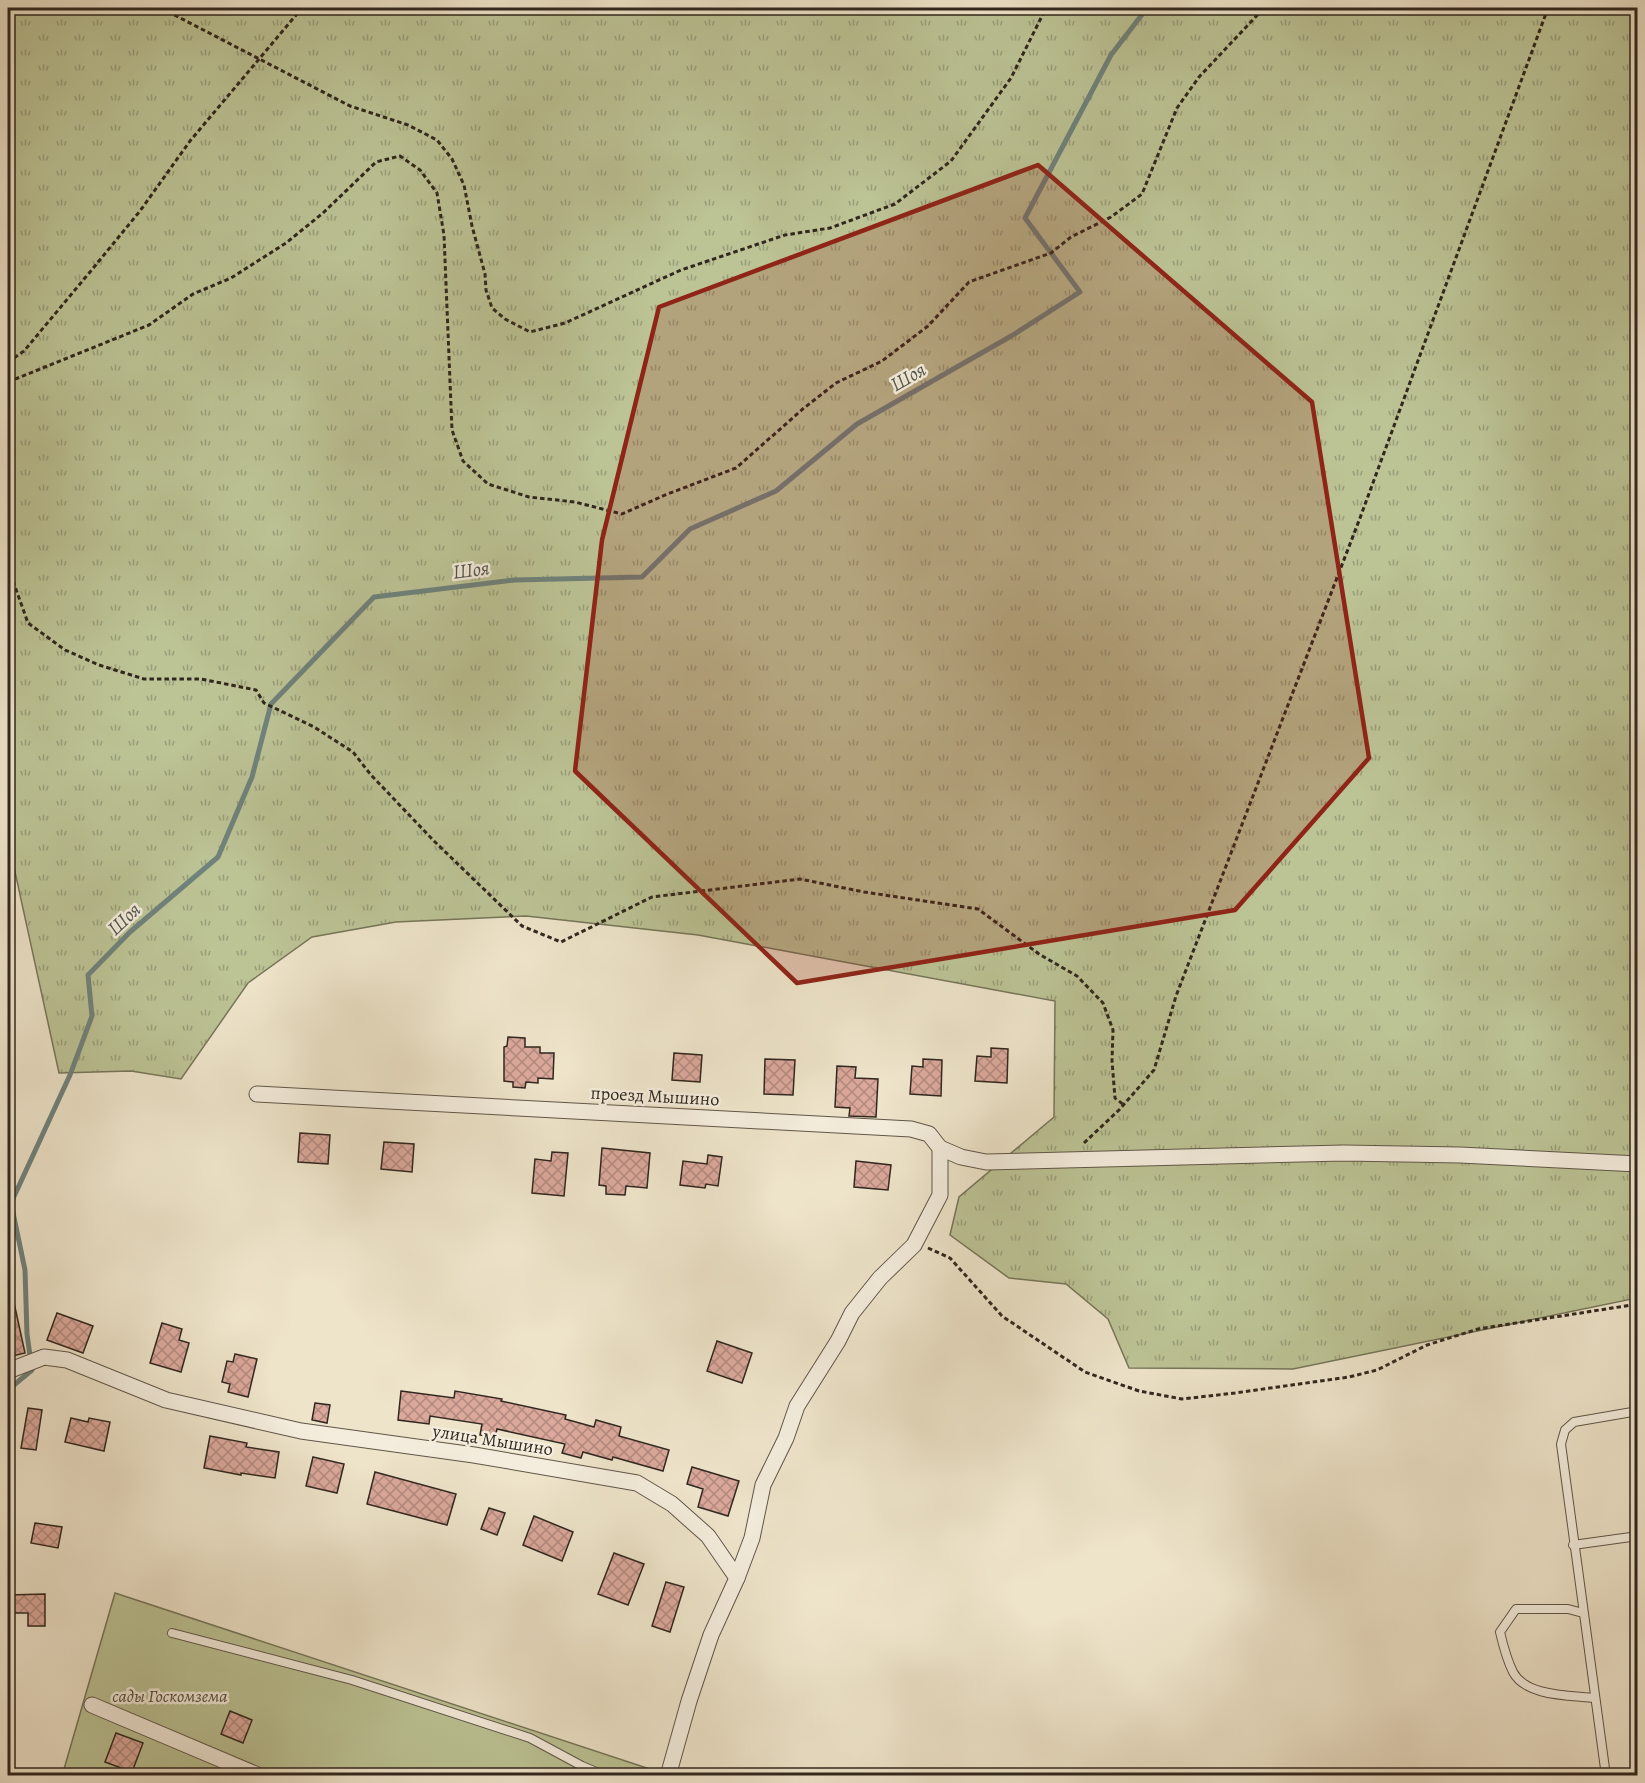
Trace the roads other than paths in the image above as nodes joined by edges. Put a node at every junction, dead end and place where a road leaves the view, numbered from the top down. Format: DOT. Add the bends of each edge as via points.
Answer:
graph roads {
  1 [pos="257,1094"];
  2 [pos="940,1148"];
  3 [pos="1638,1164"];
  4 [pos="8,1371"];
  5 [pos="1638,1412"];
  6 [pos="1638,1536"];
  7 [pos="1573,1545"];
  8 [pos="737,1578"];
  9 [pos="1583,1613"];
  10 [pos="172,1633"];
  11 [pos="1595,1698"];
  12 [pos="92,1705"];
  13 [pos="260,1776"];
  14 [pos="606,1776"];
  15 [pos="668,1776"];
  16 [pos="1606,1776"];
  1 -- 2 [label="street, проезд Мышино" via="911,1129 929,1134"];
  2 -- 3 [label="street, проезд Мышино" via="986,1162 1344,1153"];
  2 -- 8 [label="street" via="940,1195 915,1245 880,1278 852,1314 797,1406 764,1485 752,1538"];
  4 -- 8 [label="street, улица Мышино" via="44,1358 67,1360 166,1400 301,1431 474,1455 637,1484 672,1504 708,1536"];
  5 -- 7 [label="lane" via="1574,1422 1565,1430 1561,1444"];
  6 -- 7 [label="lane"];
  7 -- 9 [label="lane"];
  8 -- 15 [label="street" via="711,1635"];
  9 -- 11 [label="lane"];
  9 -- 11 [label="lane" via="1516,1609 1500,1632 1514,1675 1533,1689"];
  10 -- 14 [label="lane" via="352,1680 530,1738"];
  11 -- 16 [label="lane"];
  12 -- 13 [label="street"];
}
